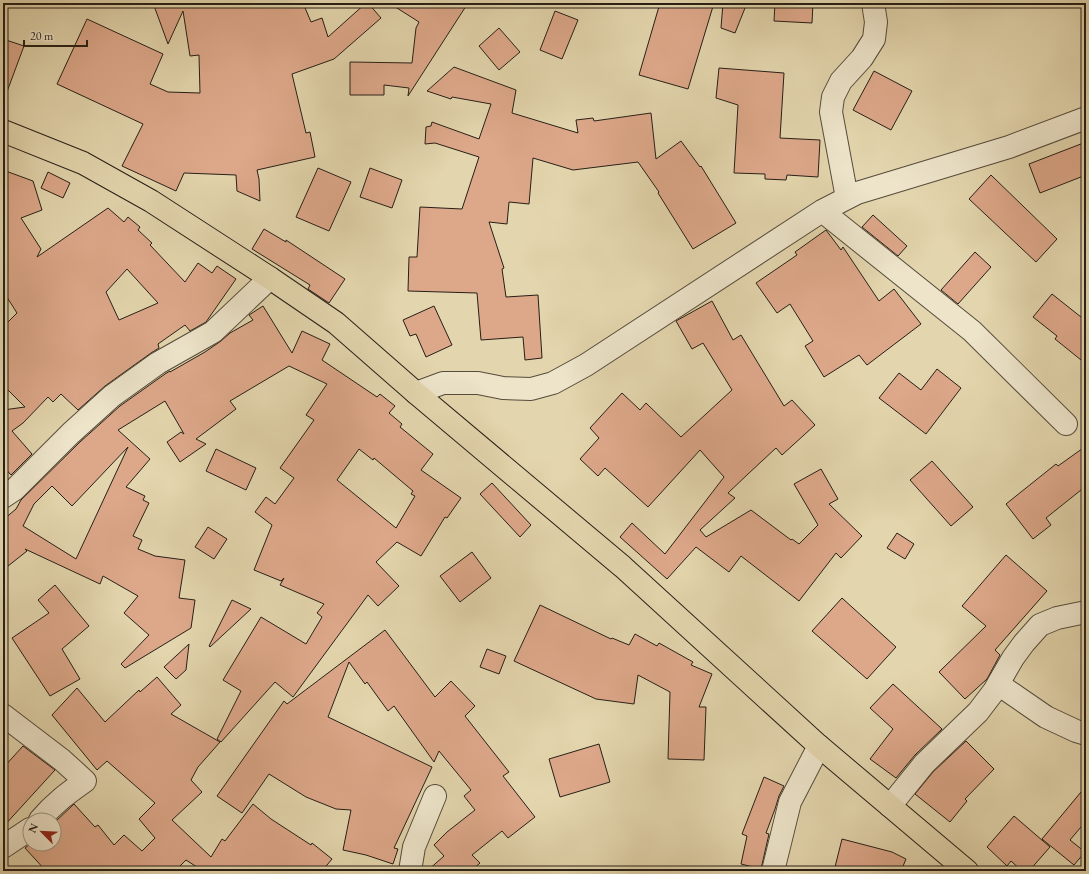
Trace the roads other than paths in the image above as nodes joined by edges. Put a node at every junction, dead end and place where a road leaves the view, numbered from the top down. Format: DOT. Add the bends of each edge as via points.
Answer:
graph roads {
  1 [pos="873,3"];
  2 [pos="1086,118"];
  3 [pos="3,131"];
  4 [pos="847,198"];
  5 [pos="822,211"];
  6 [pos="270,278"];
  7 [pos="416,392"];
  8 [pos="1066,424"];
  9 [pos="3,497"];
  10 [pos="1086,612"];
  11 [pos="998,684"];
  12 [pos="3,715"];
  13 [pos="1086,734"];
  14 [pos="819,746"];
  15 [pos="435,796"];
  16 [pos="890,806"];
  17 [pos="47,812"];
  18 [pos="22,834"];
  19 [pos="3,847"];
  20 [pos="410,871"];
  21 [pos="773,871"];
  22 [pos="967,871"];
  1 -- 4 [label="street" via="876,22 874,39 862,58 841,80 833,97 831,112"];
  2 -- 4 [label="street" via="1009,147"];
  3 -- 6 [label="main road" via="83,163 151,200"];
  4 -- 5 [label="street"];
  5 -- 7 [label="street" via="586,365 553,382 531,389 503,388 478,383 443,384"];
  5 -- 8 [label="street" via="972,332"];
  6 -- 7 [label="main road" via="336,323"];
  6 -- 9 [label="street" via="213,332 158,363 112,396 71,433 16,490"];
  7 -- 14 [label="main road" via="624,567"];
  10 -- 11 [label="street" via="1057,618 1040,625 1013,658"];
  11 -- 13 [label="street" via="1046,717"];
  11 -- 16 [label="street" via="978,712 924,764"];
  12 -- 17 [label="street" via="85,781"];
  14 -- 16 [label="main road"];
  14 -- 21 [label="street" via="790,802"];
  15 -- 20 [label="street" via="414,847"];
  16 -- 22 [label="main road"];
  18 -- 19 [label="street"];
}
